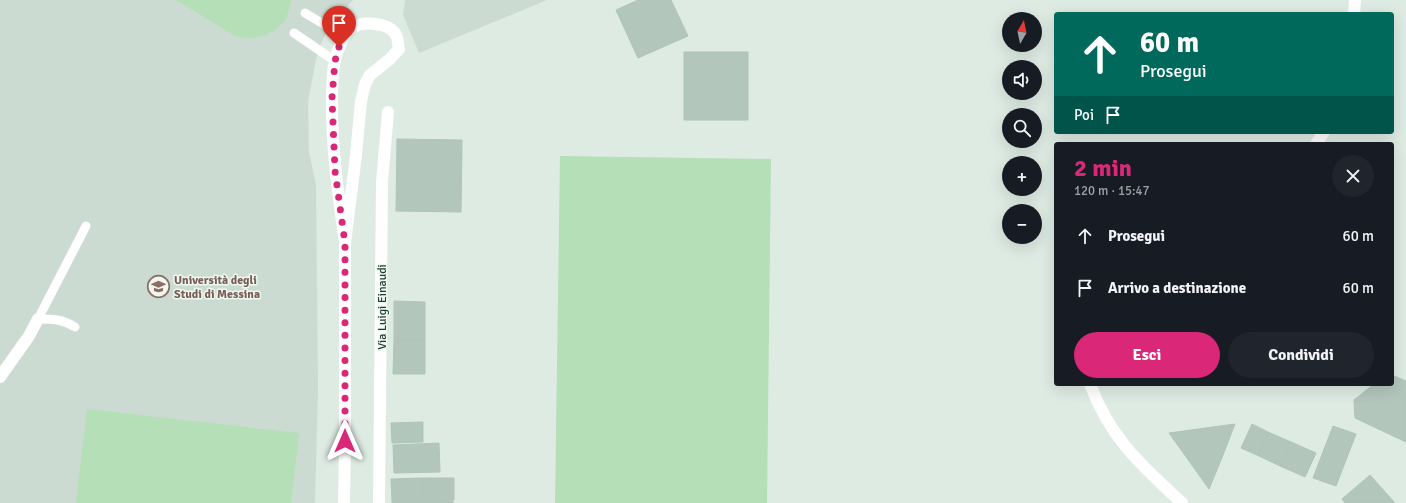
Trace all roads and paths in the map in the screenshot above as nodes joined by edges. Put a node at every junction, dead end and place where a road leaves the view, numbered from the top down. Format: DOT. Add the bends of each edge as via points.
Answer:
graph roads {
  1 [pos="1355,0"];
  2 [pos="1354,12"];
  3 [pos="305,13"];
  4 [pos="294,33"];
  5 [pos="345,37"];
  6 [pos="335,61"];
  7 [pos="388,112"];
  8 [pos="86,226"];
  9 [pos="345,243"];
  10 [pos="38,319"];
  11 [pos="75,327"];
  12 [pos="0,377"];
  13 [pos="1091,386"];
  14 [pos="344,503"];
  15 [pos="379,503"];
  16 [pos="1182,503"];
  1 -- 2 [label="street"];
  3 -- 5 [label="lane"];
  4 -- 6 [label="lane"];
  5 -- 6 [label="street"];
  5 -- 9 [label="street" via="352,28 365,24 379,24 390,27 396,35 399,50 370,75 365,84"];
  6 -- 9 [label="street" via="332,98 333,144"];
  7 -- 15 [label="street, Via Luigi Einaudi" via="382,182"];
  8 -- 10 [label="lane"];
  9 -- 14 [label="street"];
  10 -- 11 [label="lane" via="65,321"];
  10 -- 12 [label="street"];
  13 -- 16 [label="street" via="1107,422 1131,455"];
}
